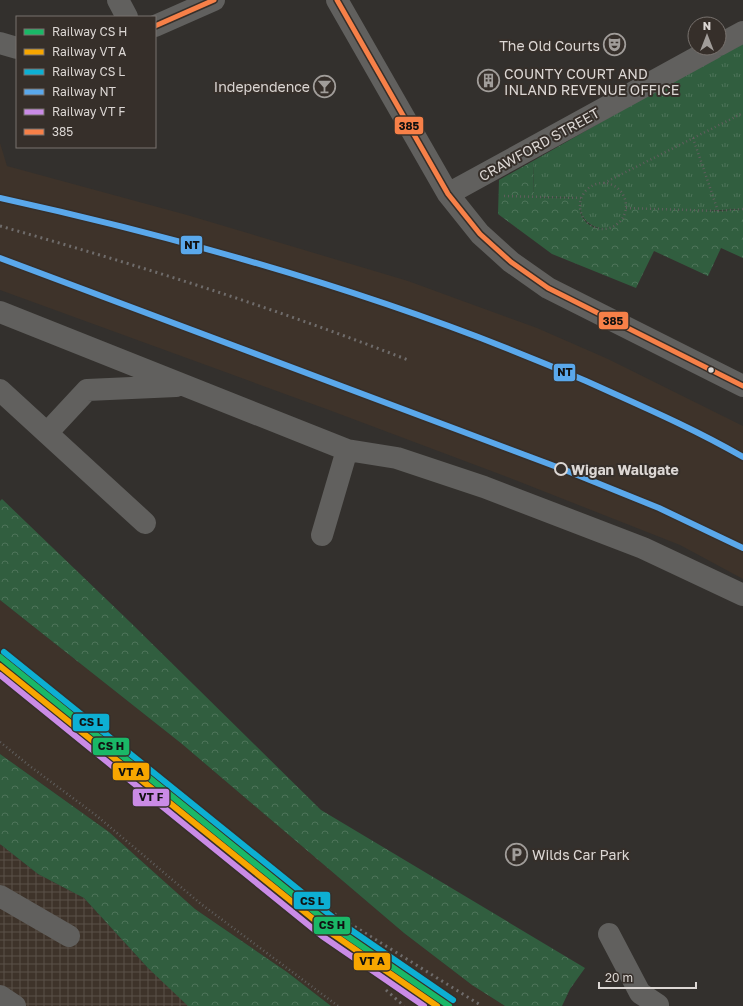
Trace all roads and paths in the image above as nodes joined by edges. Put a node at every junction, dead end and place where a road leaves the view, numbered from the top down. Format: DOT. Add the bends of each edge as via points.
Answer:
graph roads {
  1 [pos="118,0"];
  2 [pos="214,0"];
  3 [pos="337,0"];
  4 [pos="126,16"];
  5 [pos="156,26"];
  6 [pos="743,32"];
  7 [pos="727,41"];
  8 [pos="0,43"];
  9 [pos="16,48"];
  10 [pos="699,56"];
  11 [pos="743,113"];
  12 [pos="693,138"];
  13 [pos="604,183"];
  14 [pos="448,194"];
  15 [pos="499,196"];
  16 [pos="582,198"];
  17 [pos="626,208"];
  18 [pos="743,208"];
  19 [pos="718,211"];
  20 [pos="0,312"];
  21 [pos="184,386"];
  22 [pos="743,386"];
  23 [pos="0,390"];
  24 [pos="47,434"];
  25 [pos="347,450"];
  26 [pos="145,523"];
  27 [pos="322,535"];
  28 [pos="743,595"];
  29 [pos="0,742"];
  30 [pos="0,896"];
  31 [pos="609,934"];
  32 [pos="69,936"];
  33 [pos="0,996"];
  34 [pos="658,1005"];
  35 [pos="15,1006"];
  36 [pos="338,1006"];
  1 -- 4 [label="street"];
  2 -- 5 [label="street"];
  3 -- 14 [label="street"];
  6 -- 7 [label="street"];
  8 -- 9 [label="street"];
  10 -- 14 [label="street, CRAWFORD STREET"];
  11 -- 12 [label="path"];
  12 -- 13 [label="path"];
  12 -- 19 [label="path"];
  13 -- 16 [label="path" via="590,187"];
  13 -- 17 [label="path" via="618,188 626,200"];
  14 -- 22 [label="street" via="480,234 511,262 548,288"];
  15 -- 16 [label="path"];
  16 -- 17 [label="path" via="582,215 586,221 600,228 615,226"];
  17 -- 19 [label="path"];
  18 -- 19 [label="path"];
  20 -- 21 [label="street"];
  21 -- 24 [label="street" via="87,390"];
  21 -- 25 [label="street"];
  23 -- 24 [label="street"];
  24 -- 26 [label="street"];
  25 -- 27 [label="street"];
  25 -- 28 [label="street" via="397,458 484,487 643,548"];
  29 -- 36 [label="path" via="97,816 201,904"];
  30 -- 32 [label="street"];
  31 -- 34 [label="street" via="640,993"];
  33 -- 35 [label="street"];
}
